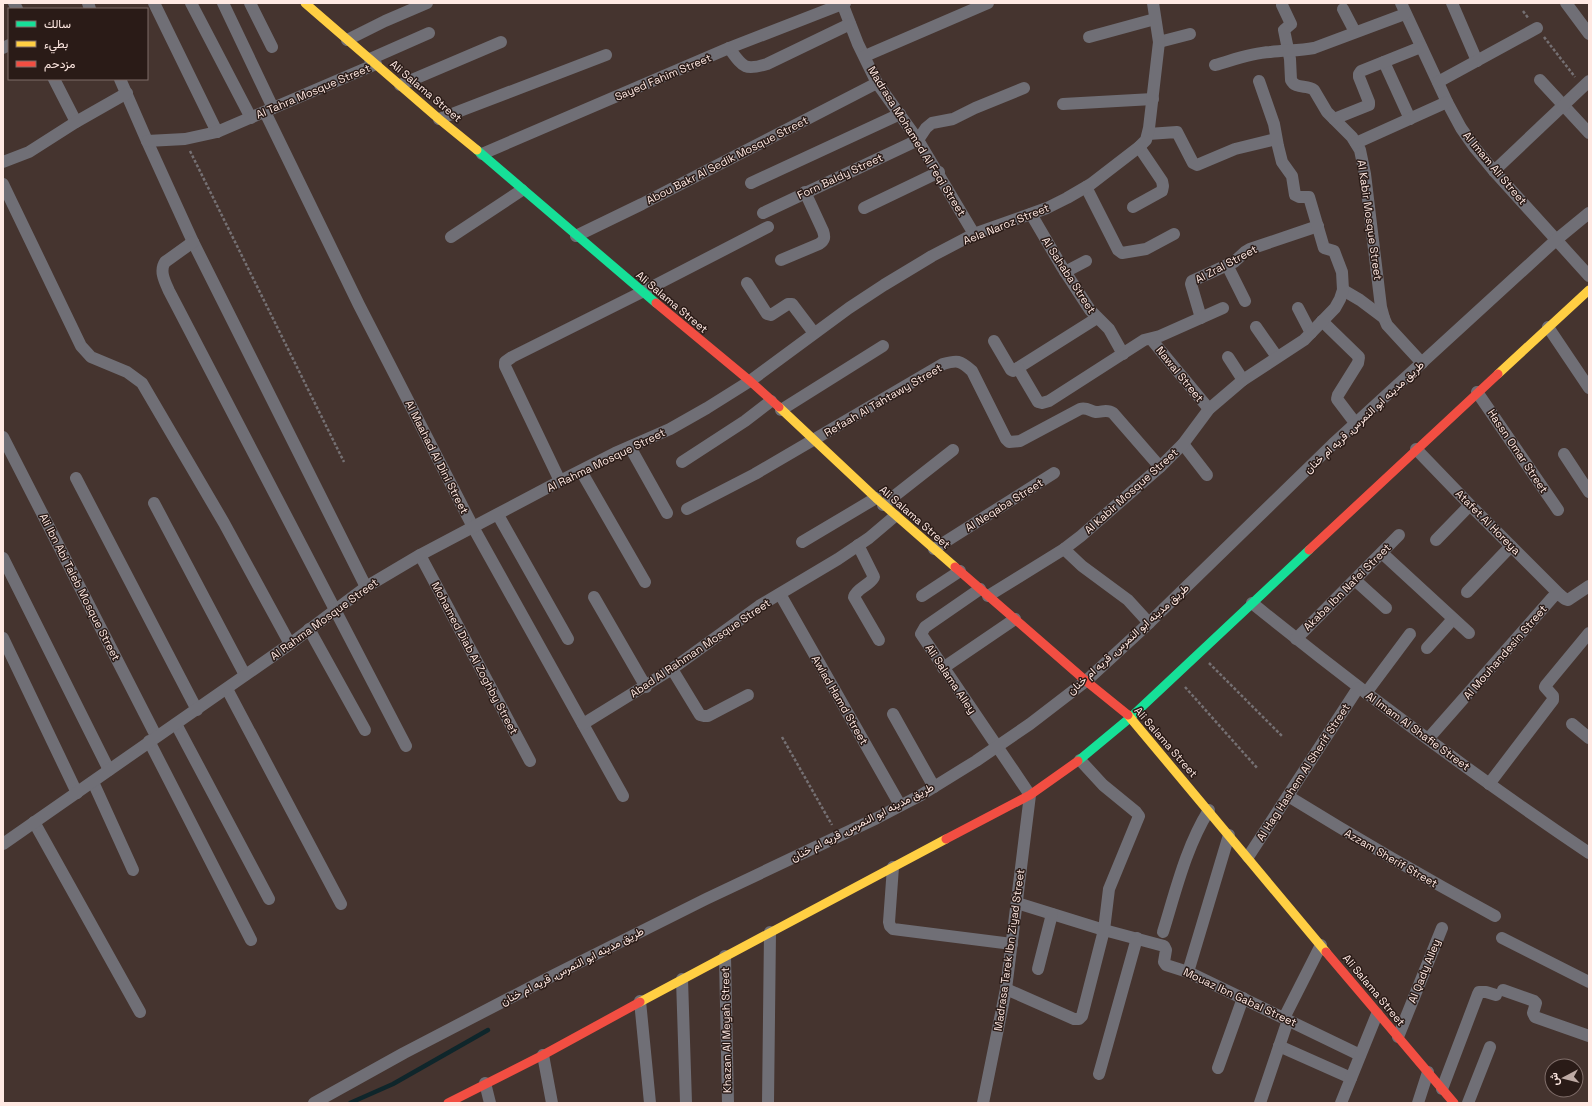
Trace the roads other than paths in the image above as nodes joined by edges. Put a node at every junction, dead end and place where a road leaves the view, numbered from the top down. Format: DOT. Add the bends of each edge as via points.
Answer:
graph roads {
  1 [pos="154,3"];
  2 [pos="191,3"];
  3 [pos="223,3"];
  4 [pos="250,3"];
  5 [pos="305,3"];
  6 [pos="427,3"];
  7 [pos="843,3"];
  8 [pos="988,3"];
  9 [pos="1153,3"];
  10 [pos="1452,3"];
  11 [pos="1566,3"];
  12 [pos="1282,5"];
  13 [pos="1343,9"];
  14 [pos="1403,9"];
  15 [pos="1156,18"];
  16 [pos="850,24"];
  17 [pos="1537,28"];
  18 [pos="1355,32"];
  19 [pos="429,33"];
  20 [pos="1190,34"];
  21 [pos="1589,34"];
  22 [pos="1089,37"];
  23 [pos="347,40"];
  24 [pos="501,42"];
  25 [pos="1159,42"];
  26 [pos="272,47"];
  27 [pos="1420,47"];
  28 [pos="729,48"];
  29 [pos="1289,51"];
  30 [pos="606,55"];
  31 [pos="864,56"];
  32 [pos="1477,61"];
  33 [pos="373,62"];
  34 [pos="1384,62"];
  35 [pos="1215,65"];
  36 [pos="55,80"];
  37 [pos="120,80"];
  38 [pos="1540,80"];
  39 [pos="1259,81"];
  40 [pos="1438,82"];
  41 [pos="877,83"];
  42 [pos="1586,84"];
  43 [pos="400,85"];
  44 [pos="1024,88"];
  45 [pos="127,93"];
  46 [pos="1153,99"];
  47 [pos="1447,102"];
  48 [pos="1063,104"];
  49 [pos="1564,105"];
  50 [pos="269,110"];
  51 [pos="900,114"];
  52 [pos="251,118"];
  53 [pos="439,119"];
  54 [pos="1334,119"];
  55 [pos="1410,119"];
  56 [pos="76,122"];
  57 [pos="217,132"];
  58 [pos="1589,133"];
  59 [pos="1148,134"];
  60 [pos="1276,139"];
  61 [pos="918,140"];
  62 [pos="146,141"];
  63 [pos="1356,143"];
  64 [pos="1139,147"];
  65 [pos="482,154"];
  66 [pos="3,162"];
  67 [pos="1494,171"];
  68 [pos="939,172"];
  69 [pos="751,183"];
  70 [pos="3,184"];
  71 [pos="1086,187"];
  72 [pos="522,190"];
  73 [pos="805,192"];
  74 [pos="1133,207"];
  75 [pos="864,208"];
  76 [pos="763,213"];
  77 [pos="1589,213"];
  78 [pos="1031,214"];
  79 [pos="1318,226"];
  80 [pos="768,227"];
  81 [pos="974,234"];
  82 [pos="1174,234"];
  83 [pos="576,236"];
  84 [pos="451,237"];
  85 [pos="1556,240"];
  86 [pos="193,242"];
  87 [pos="781,260"];
  88 [pos="1086,261"];
  89 [pos="1227,265"];
  90 [pos="1065,272"];
  91 [pos="1589,276"];
  92 [pos="746,283"];
  93 [pos="1343,290"];
  94 [pos="1589,290"];
  95 [pos="642,292"];
  96 [pos="1245,301"];
  97 [pos="1223,308"];
  98 [pos="1298,308"];
  99 [pos="1097,318"];
  100 [pos="1201,318"];
  101 [pos="1384,318"];
  102 [pos="1322,321"];
  103 [pos="1256,327"];
  104 [pos="1548,327"];
  105 [pos="814,332"];
  106 [pos="1311,333"];
  107 [pos="1151,339"];
  108 [pos="994,340"];
  109 [pos="883,346"];
  110 [pos="1123,354"];
  111 [pos="1228,357"];
  112 [pos="1277,357"];
  113 [pos="1422,363"];
  114 [pos="1018,368"];
  115 [pos="1585,374"];
  116 [pos="1243,380"];
  117 [pos="750,381"];
  118 [pos="1589,388"];
  119 [pos="1478,392"];
  120 [pos="771,401"];
  121 [pos="1209,409"];
  122 [pos="781,410"];
  123 [pos="1356,424"];
  124 [pos="3,437"];
  125 [pos="813,440"];
  126 [pos="1183,444"];
  127 [pos="630,447"];
  128 [pos="1416,449"];
  129 [pos="953,450"];
  130 [pos="1564,454"];
  131 [pos="682,462"];
  132 [pos="1160,467"];
  133 [pos="581,470"];
  134 [pos="1054,473"];
  135 [pos="1207,475"];
  136 [pos="76,478"];
  137 [pos="560,481"];
  138 [pos="1589,492"];
  139 [pos="880,502"];
  140 [pos="154,503"];
  141 [pos="1470,505"];
  142 [pos="687,510"];
  143 [pos="1558,510"];
  144 [pos="667,513"];
  145 [pos="498,514"];
  146 [pos="896,516"];
  147 [pos="473,527"];
  148 [pos="1399,535"];
  149 [pos="1436,540"];
  150 [pos="802,542"];
  151 [pos="858,545"];
  152 [pos="1510,546"];
  153 [pos="934,549"];
  154 [pos="1064,549"];
  155 [pos="1382,552"];
  156 [pos="420,556"];
  157 [pos="3,558"];
  158 [pos="960,571"];
  159 [pos="1355,580"];
  160 [pos="645,582"];
  161 [pos="1589,586"];
  162 [pos="366,587"];
  163 [pos="1467,592"];
  164 [pos="984,593"];
  165 [pos="780,594"];
  166 [pos="1560,594"];
  167 [pos="922,596"];
  168 [pos="594,597"];
  169 [pos="1252,603"];
  170 [pos="1386,608"];
  171 [pos="334,610"];
  172 [pos="1015,619"];
  173 [pos="1453,619"];
  174 [pos="1149,623"];
  175 [pos="309,629"];
  176 [pos="1469,633"];
  177 [pos="1589,633"];
  178 [pos="1410,634"];
  179 [pos="3,638"];
  180 [pos="568,639"];
  181 [pos="1296,639"];
  182 [pos="879,640"];
  183 [pos="290,644"];
  184 [pos="1427,648"];
  185 [pos="943,668"];
  186 [pos="672,669"];
  187 [pos="245,675"];
  188 [pos="1086,681"];
  189 [pos="646,687"];
  190 [pos="227,688"];
  191 [pos="1362,691"];
  192 [pos="748,695"];
  193 [pos="197,710"];
  194 [pos="893,714"];
  195 [pos="1131,717"];
  196 [pos="176,724"];
  197 [pos="584,724"];
  198 [pos="1572,724"];
  199 [pos="365,730"];
  200 [pos="1589,738"];
  201 [pos="153,739"];
  202 [pos="1428,739"];
  203 [pos="406,746"];
  204 [pos="996,747"];
  205 [pos="1080,760"];
  206 [pos="530,761"];
  207 [pos="109,770"];
  208 [pos="93,782"];
  209 [pos="1489,784"];
  210 [pos="934,787"];
  211 [pos="77,793"];
  212 [pos="1030,795"];
  213 [pos="622,796"];
  214 [pos="1288,796"];
  215 [pos="900,805"];
  216 [pos="1209,810"];
  217 [pos="34,822"];
  218 [pos="1229,835"];
  219 [pos="3,844"];
  220 [pos="1589,853"];
  221 [pos="1248,857"];
  222 [pos="893,867"];
  223 [pos="133,870"];
  224 [pos="269,899"];
  225 [pos="1018,903"];
  226 [pos="341,904"];
  227 [pos="1052,914"];
  228 [pos="1495,916"];
  229 [pos="1442,928"];
  230 [pos="1104,930"];
  231 [pos="770,932"];
  232 [pos="1164,932"];
  233 [pos="1137,938"];
  234 [pos="1502,938"];
  235 [pos="251,940"];
  236 [pos="1012,944"];
  237 [pos="1321,945"];
  238 [pos="724,956"];
  239 [pos="1038,969"];
  240 [pos="1188,972"];
  241 [pos="682,979"];
  242 [pos="1589,982"];
  243 [pos="1006,989"];
  244 [pos="1243,998"];
  245 [pos="640,1001"];
  246 [pos="140,1012"];
  247 [pos="1377,1014"];
  248 [pos="1286,1019"];
  249 [pos="1589,1036"];
  250 [pos="1398,1037"];
  251 [pos="1279,1046"];
  252 [pos="1490,1047"];
  253 [pos="543,1055"];
  254 [pos="1360,1055"];
  255 [pos="1218,1068"];
  256 [pos="1428,1072"];
  257 [pos="1099,1074"];
  258 [pos="1351,1078"];
  259 [pos="485,1083"];
  260 [pos="1442,1089"];
  261 [pos="314,1103"];
  262 [pos="448,1103"];
  263 [pos="490,1103"];
  264 [pos="552,1103"];
  265 [pos="650,1103"];
  266 [pos="686,1103"];
  267 [pos="728,1103"];
  268 [pos="768,1103"];
  269 [pos="983,1103"];
  270 [pos="1260,1103"];
  271 [pos="1341,1103"];
  272 [pos="1418,1103"];
  273 [pos="1454,1103"];
  274 [pos="1468,1103"];
  1 -- 57 [label="street"];
  2 -- 52 [label="street, Al Tahra Mosque Street"];
  3 -- 50 [label="street, Al Maahad Al Dini Street"];
  4 -- 26 [label="street"];
  5 -- 23 [label="street, Ali Salama Street"];
  6 -- 23 [label="street"];
  7 -- 16 [label="street, Madrasa Mohamed Al Feqi Street"];
  7 -- 28 [label="street, Sayed Fahim Street"];
  8 -- 31 [label="street"];
  9 -- 15 [label="street, Aela Naroz Street"];
  10 -- 32 [label="street"];
  11 -- 21 [label="street"];
  12 -- 29 [label="street, Al Kabir Mosque Street" via="1291,26 1284,30"];
  13 -- 18 [label="street"];
  14 -- 18 [label="street"];
  14 -- 27 [label="street, Al Imam Ali Street"];
  15 -- 22 [label="street"];
  15 -- 25 [label="street, Aela Naroz Street"];
  16 -- 28 [label="street" via="756,67 750,68 739,62"];
  16 -- 31 [label="street, Madrasa Mohamed Al Feqi Street"];
  17 -- 32 [label="street"];
  18 -- 29 [label="street" via="1314,48"];
  19 -- 33 [label="street, Al Tahra Mosque Street"];
  20 -- 25 [label="street"];
  23 -- 33 [label="street, Ali Salama Street"];
  24 -- 43 [label="street"];
  25 -- 46 [label="street, Aela Naroz Street"];
  27 -- 34 [label="street"];
  27 -- 40 [label="street, Al Imam Ali Street"];
  28 -- 65 [label="street, Sayed Fahim Street"];
  29 -- 35 [label="street" via="1252,55"];
  29 -- 54 [label="street, Al Kabir Mosque Street" via="1293,84 1312,88"];
  30 -- 53 [label="street"];
  31 -- 41 [label="street, Madrasa Mohamed Al Feqi Street"];
  32 -- 40 [label="street"];
  33 -- 43 [label="street, Ali Salama Street"];
  33 -- 50 [label="street, Al Tahra Mosque Street"];
  34 -- 54 [label="street" via="1359,74 1368,105"];
  34 -- 55 [label="street"];
  36 -- 56 [label="street"];
  37 -- 45 [label="street"];
  38 -- 49 [label="street"];
  39 -- 60 [label="street, Al Kabir Mosque Street" via="1274,124"];
  40 -- 47 [label="street, Al Imam Ali Street"];
  41 -- 51 [label="street, Madrasa Mohamed Al Feqi Street"];
  41 -- 83 [label="street, Abou Bakr Al Sedik Mosque Street"];
  42 -- 49 [label="street"];
  43 -- 53 [label="street, Ali Salama Street"];
  44 -- 61 [label="street" via="953,119 932,123"];
  45 -- 56 [label="street"];
  45 -- 62 [label="street"];
  46 -- 48 [label="street"];
  46 -- 59 [label="street, Aela Naroz Street"];
  47 -- 55 [label="street"];
  47 -- 67 [label="street, Al Imam Ali Street" via="1461,128"];
  49 -- 58 [label="street"];
  49 -- 67 [label="street"];
  50 -- 52 [label="street, Al Tahra Mosque Street"];
  50 -- 147 [label="street, Al Maahad Al Dini Street" via="355,299"];
  51 -- 61 [label="street, Madrasa Mohamed Al Feqi Street"];
  51 -- 69 [label="street"];
  52 -- 57 [label="street, Al Tahra Mosque Street"];
  53 -- 65 [label="street, Ali Salama Street"];
  54 -- 63 [label="street, Al Kabir Mosque Street"];
  55 -- 63 [label="street"];
  56 -- 66 [label="street" via="29,152"];
  57 -- 62 [label="street, Al Tahra Mosque Street" via="185,139"];
  59 -- 60 [label="street" via="1177,132 1193,163 1197,165 1235,149"];
  59 -- 64 [label="street, Aela Naroz Street"];
  60 -- 79 [label="street, Al Kabir Mosque Street" via="1284,165 1292,176 1295,195 1309,197"];
  61 -- 68 [label="street, Madrasa Mohamed Al Feqi Street"];
  61 -- 73 [label="street, Forn Baldy Street"];
  62 -- 86 [label="street"];
  63 -- 101 [label="street, Al Kabir Mosque Street" via="1366,174"];
  64 -- 71 [label="street, Aela Naroz Street"];
  64 -- 74 [label="street" via="1163,186 1162,191"];
  65 -- 72 [label="street, Ali Salama Street"];
  67 -- 85 [label="street, Al Imam Ali Street"];
  68 -- 75 [label="street"];
  68 -- 81 [label="street, Madrasa Mohamed Al Feqi Street"];
  70 -- 183 [label="street" via="80,346 91,357 127,372 142,383 224,523"];
  71 -- 78 [label="street, Aela Naroz Street"];
  71 -- 82 [label="street" via="1118,250 1122,253 1146,249"];
  72 -- 83 [label="street, Ali Salama Street"];
  72 -- 84 [label="street"];
  73 -- 76 [label="street, Forn Baldy Street"];
  73 -- 87 [label="street" via="825,236 824,240"];
  77 -- 85 [label="street, طريق مدينه ابو النمرس, قريه ام خنان"];
  78 -- 81 [label="street, Aela Naroz Street"];
  78 -- 90 [label="street, Al Sahaba Street"];
  79 -- 89 [label="street, Al Zral Street" via="1250,249"];
  79 -- 93 [label="street, Al Kabir Mosque Street" via="1324,248 1334,251 1339,262"];
  80 -- 95 [label="street"];
  81 -- 105 [label="street, Aela Naroz Street" via="884,285"];
  83 -- 95 [label="street, Ali Salama Street"];
  85 -- 91 [label="street, Al Imam Ali Street"];
  85 -- 113 [label="street, طريق مدينه ابو النمرس, قريه ام خنان"];
  86 -- 162 [label="street"];
  86 -- 171 [label="street" via="162,266 166,286"];
  88 -- 90 [label="street"];
  89 -- 96 [label="street"];
  89 -- 100 [label="street, Al Zral Street" via="1192,281"];
  90 -- 99 [label="street, Al Sahaba Street"];
  92 -- 105 [label="street" via="767,314 772,315 792,304"];
  93 -- 101 [label="street"];
  93 -- 102 [label="street, Al Kabir Mosque Street" via="1335,308"];
  94 -- 104 [label="street"];
  95 -- 117 [label="street, Ali Salama Street"];
  95 -- 137 [label="street" via="505,362"];
  97 -- 100 [label="street"];
  98 -- 106 [label="street"];
  99 -- 110 [label="street, Al Sahaba Street" via="1109,329"];
  99 -- 114 [label="street"];
  100 -- 107 [label="street"];
  101 -- 113 [label="street, Al Kabir Mosque Street" via="1387,325"];
  102 -- 106 [label="street, Al Kabir Mosque Street"];
  102 -- 123 [label="street" via="1359,356 1358,363 1337,399"];
  103 -- 112 [label="street"];
  104 -- 115 [label="street"];
  104 -- 119 [label="street"];
  105 -- 117 [label="street, Aela Naroz Street"];
  106 -- 112 [label="street, Al Kabir Mosque Street"];
  107 -- 110 [label="street" via="1144,340"];
  107 -- 121 [label="street, Nawal Street"];
  108 -- 114 [label="street" via="1010,370"];
  109 -- 122 [label="street"];
  110 -- 114 [label="street" via="1042,403 1038,402"];
  111 -- 116 [label="street"];
  112 -- 116 [label="street, Al Kabir Mosque Street"];
  113 -- 123 [label="street, طريق مدينه ابو النمرس, قريه ام خنان"];
  115 -- 118 [label="street"];
  116 -- 121 [label="street, Al Kabir Mosque Street"];
  117 -- 120 [label="street, Ali Salama Street"];
  117 -- 127 [label="street, Al Rahma Mosque Street" via="670,429"];
  119 -- 128 [label="street"];
  119 -- 143 [label="street, Hassn Omar Street"];
  120 -- 122 [label="street, Ali Salama Street"];
  120 -- 131 [label="street"];
  121 -- 126 [label="street, Al Kabir Mosque Street"];
  122 -- 125 [label="street, Ali Salama Street"];
  123 -- 174 [label="street, طريق مدينه ابو النمرس, قريه ام خنان"];
  124 -- 201 [label="street, Ali Ibn Abi Taleb Mosque Street"];
  125 -- 132 [label="street, Refaah Al Tahtawy Street" via="943,364 956,361 972,371 1009,442 1020,442 1080,409 1096,412 1107,410 1113,413"];
  125 -- 139 [label="street, Ali Salama Street"];
  125 -- 142 [label="street"];
  126 -- 132 [label="street, Al Kabir Mosque Street"];
  126 -- 135 [label="street"];
  127 -- 133 [label="street, Al Rahma Mosque Street"];
  127 -- 144 [label="street"];
  128 -- 141 [label="street, Atafet Al Horeya"];
  128 -- 169 [label="street"];
  129 -- 139 [label="street"];
  130 -- 138 [label="street"];
  132 -- 154 [label="street, Al Kabir Mosque Street"];
  133 -- 137 [label="street, Al Rahma Mosque Street"];
  133 -- 160 [label="street"];
  134 -- 153 [label="street, Al Neqaba Street"];
  136 -- 193 [label="street"];
  137 -- 145 [label="street, Al Rahma Mosque Street"];
  139 -- 146 [label="street, Ali Salama Street"];
  139 -- 150 [label="street"];
  140 -- 187 [label="street"];
  141 -- 149 [label="street"];
  141 -- 152 [label="street, Atafet Al Horeya"];
  145 -- 147 [label="street, Al Rahma Mosque Street"];
  145 -- 180 [label="street"];
  146 -- 151 [label="street, Abad Al Rahman Mosque Street"];
  146 -- 153 [label="street, Ali Salama Street"];
  147 -- 156 [label="street, Al Rahma Mosque Street"];
  147 -- 197 [label="street, Al Maahad Al Dini Street"];
  148 -- 155 [label="street, Akaba Ibn Nafei Street"];
  151 -- 165 [label="street, Abad Al Rahman Mosque Street" via="838,560"];
  151 -- 182 [label="street" via="874,577 855,593 854,597"];
  152 -- 163 [label="street"];
  152 -- 166 [label="street, Atafet Al Horeya"];
  153 -- 158 [label="street, Ali Salama Street"];
  154 -- 164 [label="street, Al Kabir Mosque Street"];
  154 -- 174 [label="street" via="1082,566 1128,600"];
  155 -- 159 [label="street, Akaba Ibn Nafei Street"];
  155 -- 173 [label="street"];
  156 -- 162 [label="street, Al Rahma Mosque Street"];
  156 -- 206 [label="street, Mohamed Diab Al Zoghby Street"];
  157 -- 207 [label="street"];
  158 -- 164 [label="street, Ali Salama Street"];
  158 -- 167 [label="street"];
  159 -- 170 [label="street"];
  159 -- 181 [label="street, Akaba Ibn Nafei Street"];
  161 -- 166 [label="street" via="1568,600"];
  162 -- 171 [label="street, Al Rahma Mosque Street"];
  164 -- 172 [label="street, Ali Salama Street"];
  164 -- 185 [label="street, Ali Salama Alley" via="922,630 920,634"];
  165 -- 186 [label="street, Abad Al Rahman Mosque Street" via="740,619"];
  165 -- 215 [label="street, Awlad Hamd Street"];
  166 -- 202 [label="street, Al Mouhandesin Street" via="1552,598"];
  168 -- 189 [label="street"];
  169 -- 181 [label="street, Al Imam Al Shafie Street"];
  169 -- 195 [label="street"];
  171 -- 175 [label="street, Al Rahma Mosque Street"];
  171 -- 203 [label="street"];
  172 -- 185 [label="street"];
  172 -- 188 [label="street, Ali Salama Street"];
  173 -- 176 [label="street"];
  173 -- 184 [label="street"];
  174 -- 188 [label="street, طريق مدينه ابو النمرس, قريه ام خنان"];
  175 -- 183 [label="street, Al Rahma Mosque Street"];
  175 -- 199 [label="street"];
  177 -- 209 [label="street" via="1546,685 1553,700"];
  178 -- 191 [label="street, Al Hag Hashem Al Sherif Street"];
  179 -- 211 [label="street"];
  181 -- 191 [label="street, Al Imam Al Shafie Street"];
  183 -- 187 [label="street, Al Rahma Mosque Street"];
  185 -- 204 [label="street, Ali Salama Alley"];
  186 -- 189 [label="street, Abad Al Rahman Mosque Street"];
  186 -- 192 [label="street" via="700,715 708,716"];
  187 -- 190 [label="street, Al Rahma Mosque Street"];
  188 -- 195 [label="street, Ali Salama Street"];
  188 -- 204 [label="street, طريق مدينه ابو النمرس, قريه ام خنان"];
  189 -- 197 [label="street, Abad Al Rahman Mosque Street"];
  190 -- 193 [label="street, Al Rahma Mosque Street"];
  190 -- 226 [label="street"];
  191 -- 202 [label="street, Al Imam Al Shafie Street"];
  191 -- 214 [label="street, Al Hag Hashem Al Sherif Street"];
  193 -- 196 [label="street, Al Rahma Mosque Street"];
  194 -- 210 [label="street"];
  195 -- 205 [label="street"];
  195 -- 216 [label="street, Ali Salama Street"];
  196 -- 201 [label="street, Al Rahma Mosque Street"];
  196 -- 224 [label="street"];
  197 -- 213 [label="street, Al Maahad Al Dini Street"];
  198 -- 200 [label="street"];
  201 -- 207 [label="street, Al Rahma Mosque Street"];
  201 -- 235 [label="street, Ali Ibn Abi Taleb Mosque Street"];
  202 -- 209 [label="street, Al Imam Al Shafie Street"];
  204 -- 210 [label="street, طريق مدينه ابو النمرس, قريه ام خنان"];
  204 -- 212 [label="street, Ali Salama Alley"];
  205 -- 212 [label="street"];
  205 -- 230 [label="street" via="1139,816 1108,889"];
  207 -- 208 [label="street, Al Rahma Mosque Street"];
  208 -- 211 [label="street, Al Rahma Mosque Street"];
  208 -- 223 [label="street"];
  209 -- 220 [label="street, Al Imam Al Shafie Street"];
  210 -- 215 [label="street, طريق مدينه ابو النمرس, قريه ام خنان"];
  211 -- 217 [label="street, Al Rahma Mosque Street"];
  212 -- 222 [label="street"];
  212 -- 225 [label="street, Madrasa Tarek Ibn Ziyad Street"];
  214 -- 221 [label="street, Al Hag Hashem Al Sherif Street"];
  214 -- 228 [label="street, Azzam Sherif Street" via="1356,838"];
  215 -- 261 [label="street, طريق مدينه ابو النمرس, قريه ام خنان" via="554,975"];
  216 -- 218 [label="street, Ali Salama Street"];
  216 -- 232 [label="street" via="1189,849"];
  217 -- 219 [label="street, Al Rahma Mosque Street"];
  217 -- 246 [label="street"];
  218 -- 221 [label="street, Ali Salama Street"];
  218 -- 240 [label="street"];
  221 -- 237 [label="street, Ali Salama Street"];
  222 -- 231 [label="street"];
  222 -- 236 [label="street" via="890,926 893,929"];
  225 -- 227 [label="street, Mouaz Ibn Gabal Street"];
  225 -- 236 [label="street, Madrasa Tarek Ibn Ziyad Street"];
  227 -- 230 [label="street, Mouaz Ibn Gabal Street"];
  227 -- 239 [label="street"];
  229 -- 250 [label="street, Al Qady Alley"];
  230 -- 233 [label="street, Mouaz Ibn Gabal Street"];
  230 -- 243 [label="street" via="1080,1019 1074,1019"];
  231 -- 238 [label="street"];
  231 -- 268 [label="street"];
  233 -- 240 [label="street, Mouaz Ibn Gabal Street" via="1165,947 1165,964"];
  233 -- 257 [label="street"];
  234 -- 242 [label="street"];
  236 -- 243 [label="street, Madrasa Tarek Ibn Ziyad Street"];
  237 -- 247 [label="street, Ali Salama Street"];
  237 -- 248 [label="street"];
  238 -- 241 [label="street"];
  238 -- 267 [label="street, Khazan Al Meyah Street"];
  240 -- 244 [label="street, Mouaz Ibn Gabal Street"];
  241 -- 245 [label="street"];
  241 -- 266 [label="street"];
  243 -- 269 [label="street, Madrasa Tarek Ibn Ziyad Street"];
  244 -- 248 [label="street, Mouaz Ibn Gabal Street"];
  244 -- 255 [label="street"];
  245 -- 253 [label="street"];
  245 -- 265 [label="street"];
  247 -- 250 [label="street, Ali Salama Street"];
  247 -- 254 [label="street"];
  248 -- 251 [label="street"];
  248 -- 254 [label="street, Mouaz Ibn Gabal Street"];
  249 -- 260 [label="street" via="1535,1017 1534,1001 1499,992 1481,991"];
  250 -- 256 [label="street, Ali Salama Street"];
  251 -- 258 [label="street"];
  251 -- 270 [label="street"];
  252 -- 274 [label="street"];
  253 -- 259 [label="street"];
  253 -- 264 [label="street"];
  254 -- 258 [label="street"];
  256 -- 260 [label="street, Ali Salama Street"];
  256 -- 272 [label="street"];
  258 -- 271 [label="street"];
  259 -- 262 [label="street"];
  259 -- 263 [label="street"];
  260 -- 273 [label="street, Ali Salama Street"];
}
